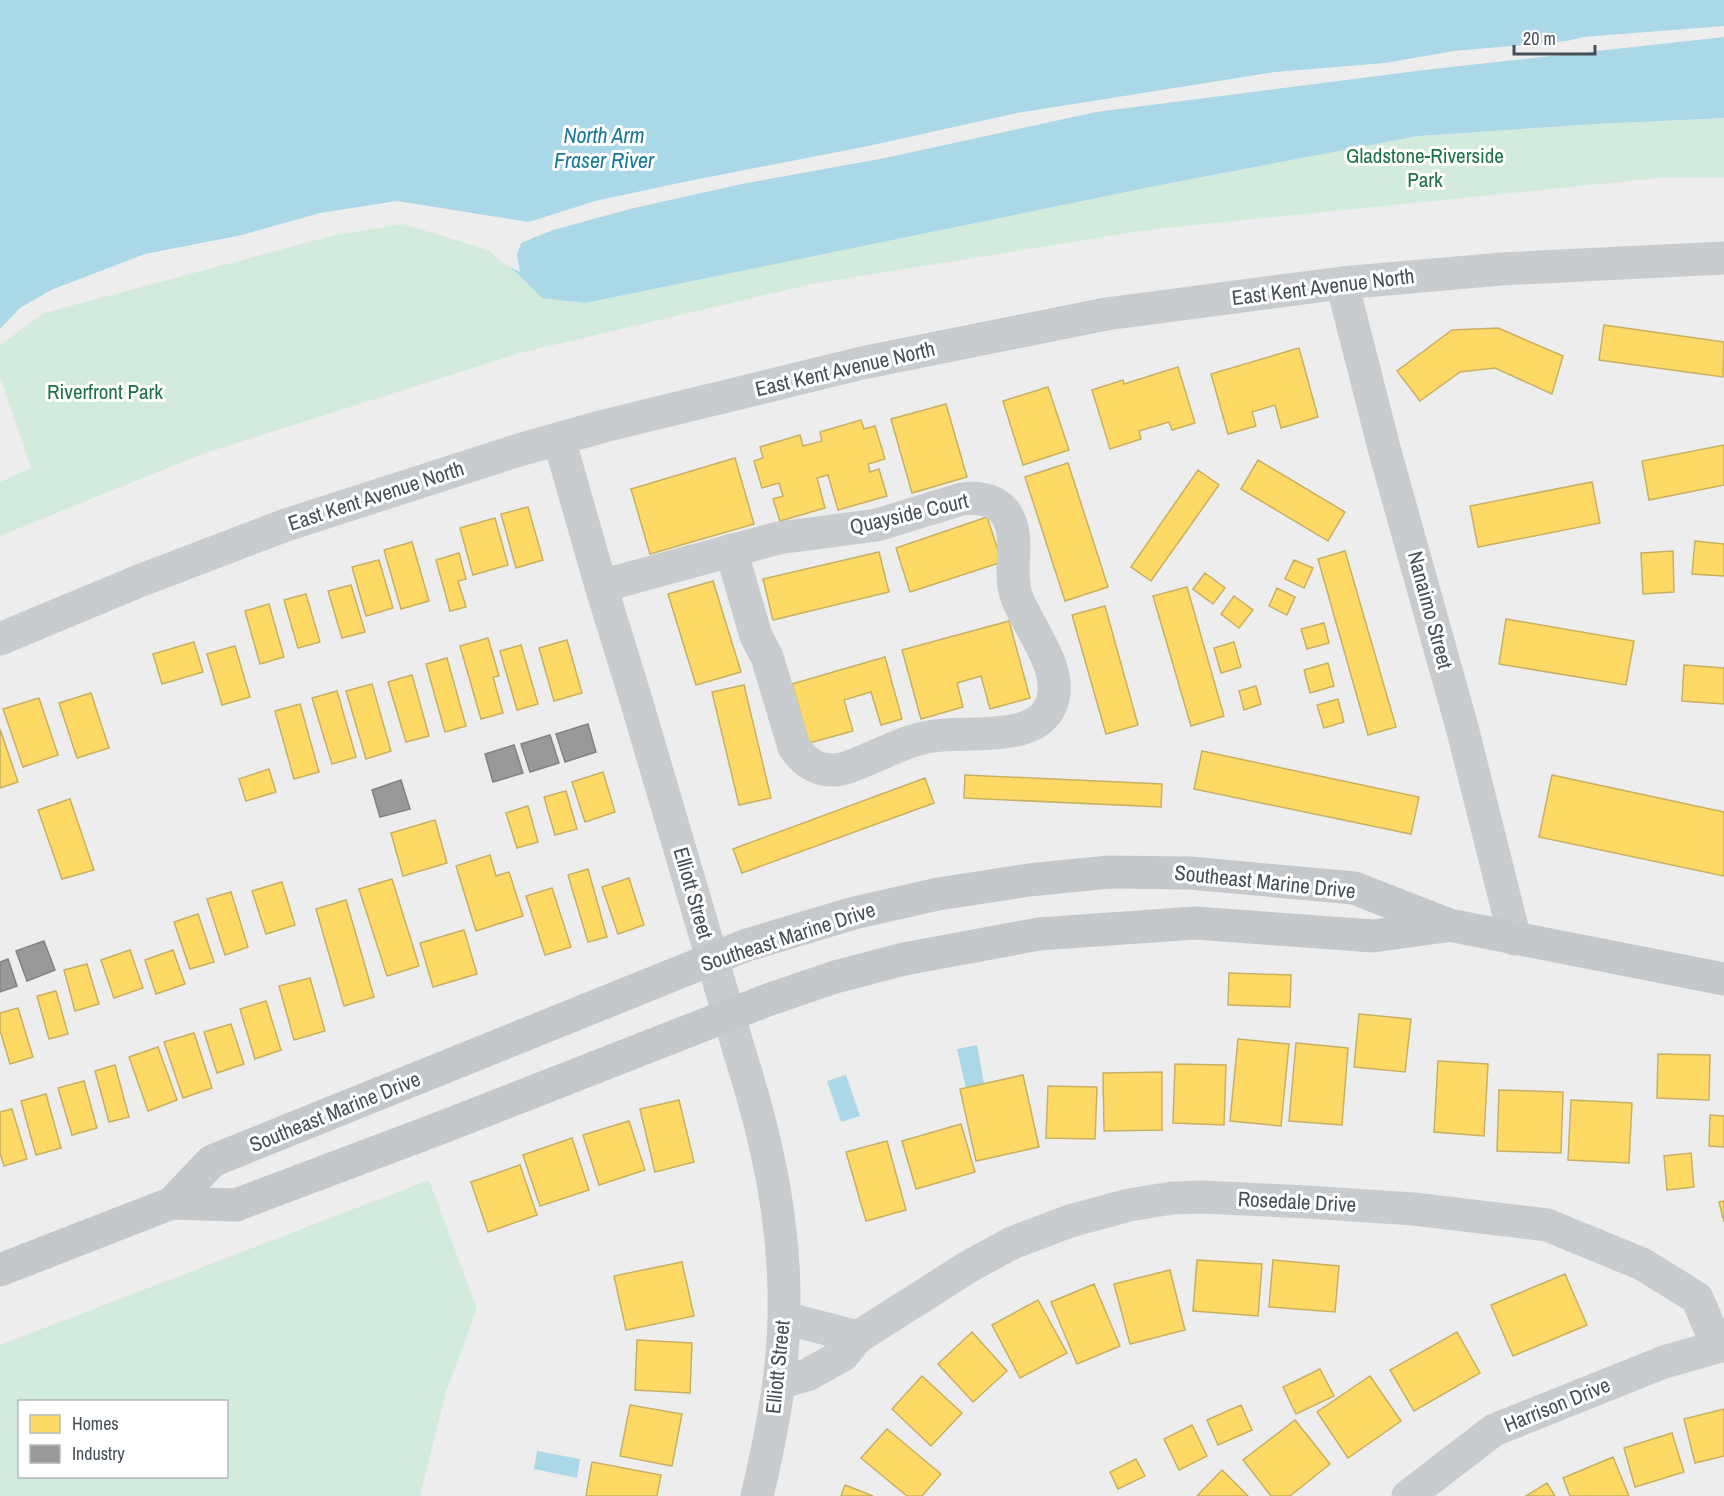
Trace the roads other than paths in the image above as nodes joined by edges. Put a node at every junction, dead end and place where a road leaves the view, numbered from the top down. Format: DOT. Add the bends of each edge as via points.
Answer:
graph roads {
  1 [pos="1724,258"];
  2 [pos="1341,283"];
  3 [pos="559,439"];
  4 [pos="731,550"];
  5 [pos="601,586"];
  6 [pos="0,639"];
  7 [pos="1449,926"];
  8 [pos="1515,939"];
  9 [pos="712,959"];
  10 [pos="1724,979"];
  11 [pos="729,1015"];
  12 [pos="172,1203"];
  13 [pos="0,1270"];
  14 [pos="784,1318"];
  15 [pos="858,1337"];
  16 [pos="1721,1346"];
  17 [pos="779,1383"];
  18 [pos="757,1496"];
  19 [pos="1408,1496"];
  1 -- 2 [label="street, East Kent Avenue North" via="1501,269"];
  2 -- 3 [label="street, East Kent Avenue North" via="1095,316 862,363"];
  2 -- 8 [label="street, Nanaimo Street" via="1468,750"];
  3 -- 5 [label="street, Elliott Street"];
  3 -- 6 [label="street, East Kent Avenue North" via="286,525"];
  4 -- 4 [label="street, Quayside Court" via="778,538 877,525 962,499 997,504 1013,535 1016,594 1053,675 1050,709 1041,719 1015,731 934,736 837,770 809,765 794,747"];
  4 -- 5 [label="street, Quayside Court"];
  5 -- 9 [label="street, Elliott Street"];
  7 -- 8 [label="main road, Southeast Marine Drive"];
  7 -- 9 [label="main road, Southeast Marine Drive" via="1354,888 1190,873 1109,872 938,894 854,913"];
  7 -- 11 [label="main road, Southeast Marine Drive" via="1373,936 1195,923 1039,934 904,959 835,977"];
  8 -- 10 [label="main road, Southeast Marine Drive"];
  9 -- 11 [label="street, Elliott Street"];
  9 -- 12 [label="main road, Southeast Marine Drive" via="212,1161"];
  11 -- 12 [label="main road, Southeast Marine Drive" via="236,1205"];
  11 -- 14 [label="street, Elliott Street" via="757,1109 778,1207"];
  12 -- 13 [label="main road, Southeast Marine Drive"];
  14 -- 15 [label="street"];
  14 -- 17 [label="street, Elliott Street"];
  15 -- 16 [label="street, Rosedale Drive" via="1012,1243 1070,1221 1130,1205 1202,1197 1414,1209 1547,1226 1642,1264 1697,1298"];
  15 -- 17 [label="street, Rosedale Drive" via="843,1355 807,1375"];
  16 -- 19 [label="street, Harrison Drive" via="1664,1362 1494,1430"];
  17 -- 18 [label="street, Elliott Street"];
}
